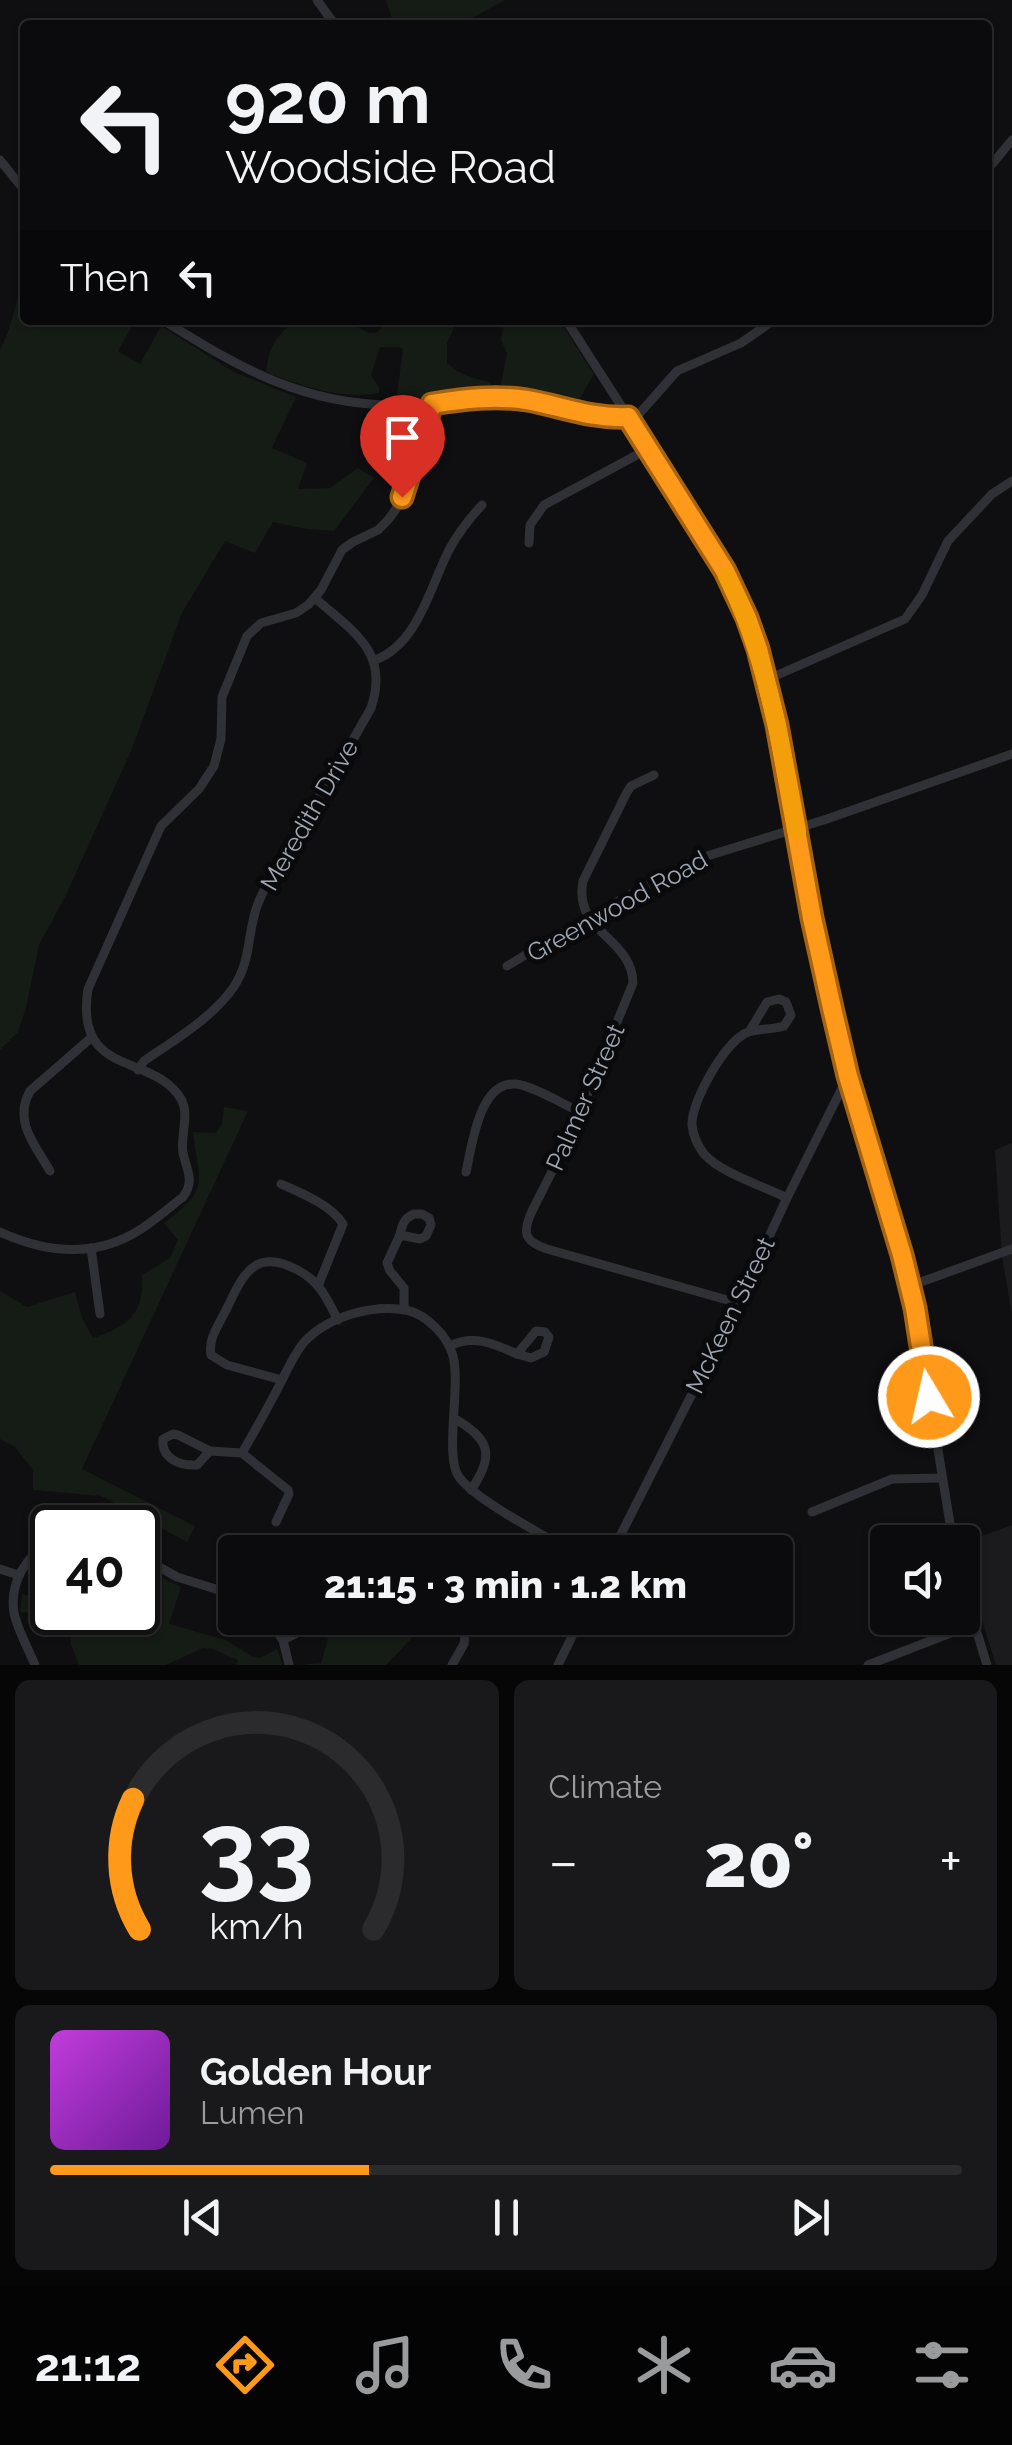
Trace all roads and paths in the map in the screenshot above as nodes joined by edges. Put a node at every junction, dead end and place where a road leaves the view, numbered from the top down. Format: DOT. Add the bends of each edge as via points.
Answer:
graph roads {
  1 [pos="1012,140"];
  2 [pos="0,160"];
  3 [pos="992,164"];
  4 [pos="20,185"];
  5 [pos="171,325"];
  6 [pos="569,325"];
  7 [pos="767,325"];
  8 [pos="432,404"];
  9 [pos="630,420"];
  10 [pos="648,448"];
  11 [pos="1012,481"];
  12 [pos="482,505"];
  13 [pos="530,543"];
  14 [pos="316,598"];
  15 [pos="375,660"];
  16 [pos="766,680"];
  17 [pos="1012,754"];
  18 [pos="654,775"];
  19 [pos="796,829"];
  20 [pos="589,917"];
  21 [pos="508,966"];
  22 [pos="748,1032"];
  23 [pos="92,1037"];
  24 [pos="138,1070"];
  25 [pos="848,1076"];
  26 [pos="580,1112"];
  27 [pos="50,1171"];
  28 [pos="466,1172"];
  29 [pos="281,1184"];
  30 [pos="787,1198"];
  31 [pos="0,1232"];
  32 [pos="400,1235"];
  33 [pos="91,1248"];
  34 [pos="1012,1249"];
  35 [pos="318,1286"];
  36 [pos="910,1286"];
  37 [pos="738,1303"];
  38 [pos="404,1310"];
  39 [pos="100,1314"];
  40 [pos="338,1320"];
  41 [pos="450,1346"];
  42 [pos="517,1354"];
  43 [pos="282,1380"];
  44 [pos="454,1418"];
  45 [pos="210,1451"];
  46 [pos="242,1454"];
  47 [pos="942,1478"];
  48 [pos="472,1490"];
  49 [pos="812,1512"];
  50 [pos="276,1522"];
  51 [pos="950,1525"];
  52 [pos="546,1535"];
  53 [pos="621,1535"];
  54 [pos="30,1559"];
  55 [pos="160,1567"];
  56 [pos="0,1569"];
  57 [pos="18,1575"];
  58 [pos="218,1590"];
  59 [pos="279,1635"];
  60 [pos="291,1635"];
  61 [pos="465,1635"];
  62 [pos="573,1635"];
  63 [pos="946,1635"];
  64 [pos="977,1635"];
  65 [pos="283,1640"];
  66 [pos="35,1665"];
  67 [pos="289,1665"];
  68 [pos="452,1665"];
  69 [pos="558,1665"];
  70 [pos="868,1665"];
  71 [pos="987,1665"];
  1 -- 3 [label="street"];
  2 -- 4 [label="street"];
  5 -- 8 [label="street" via="286,386 362,403"];
  6 -- 9 [label="street"];
  7 -- 9 [label="street" via="678,371"];
  8 -- 9 [label="street" via="511,398"];
  8 -- 14 [label="street" via="396,509 378,530 342,550"];
  9 -- 10 [label="street"];
  10 -- 13 [label="street" via="544,506 530,525"];
  10 -- 16 [label="street" via="725,571"];
  11 -- 16 [label="street" via="948,541 905,620"];
  12 -- 15 [label="street" via="456,538 406,638"];
  14 -- 15 [label="street"];
  14 -- 23 [label="street" via="246,636 222,697 214,766 161,826 92,977 86,1002"];
  15 -- 24 [label="street, Meredith Drive" via="371,708 259,900 240,978 216,1008"];
  16 -- 19 [label="street"];
  17 -- 19 [label="street, Greenwood Road"];
  18 -- 20 [label="street" via="632,786 586,874 581,894"];
  19 -- 20 [label="street, Greenwood Road" via="694,860"];
  19 -- 25 [label="street"];
  20 -- 21 [label="street, Greenwood Road"];
  20 -- 26 [label="street, Palmer Street" via="626,955 633,983"];
  22 -- 22 [label="street" via="766,1002 786,1002 791,1016 784,1026"];
  22 -- 30 [label="street" via="710,1076 692,1120 694,1136 716,1164"];
  23 -- 24 [label="street" via="114,1059"];
  23 -- 27 [label="street" via="24,1103 24,1124"];
  24 -- 33 [label="street" via="168,1085 183,1102 190,1185 136,1233"];
  25 -- 30 [label="street, McKeen Street"];
  25 -- 36 [label="street"];
  26 -- 28 [label="street" via="518,1084 504,1086 484,1103"];
  26 -- 37 [label="street, Palmer Street" via="526,1224 531,1242"];
  29 -- 35 [label="street" via="343,1224"];
  30 -- 37 [label="street, McKeen Street"];
  31 -- 33 [label="street" via="44,1248"];
  32 -- 38 [label="street" via="387,1263 404,1288"];
  33 -- 39 [label="street"];
  34 -- 36 [label="street"];
  35 -- 40 [label="street"];
  35 -- 43 [label="street" via="279,1263 256,1266 211,1339 219,1362"];
  36 -- 47 [label="street"];
  37 -- 53 [label="street, McKeen Street"];
  38 -- 40 [label="street"];
  38 -- 41 [label="street" via="426,1320"];
  40 -- 43 [label="street" via="308,1338"];
  41 -- 42 [label="street" via="475,1339"];
  41 -- 44 [label="street"];
  43 -- 46 [label="street"];
  44 -- 48 [label="street" via="454,1468"];
  44 -- 48 [label="street" via="486,1446"];
  45 -- 45 [label="street" via="190,1466 170,1458 162,1442 173,1434"];
  45 -- 46 [label="street"];
  46 -- 50 [label="street" via="288,1490"];
  47 -- 49 [label="street" via="892,1479"];
  47 -- 51 [label="street"];
  48 -- 52 [label="street"];
  54 -- 57 [label="street"];
  55 -- 58 [label="street"];
  56 -- 57 [label="street"];
  57 -- 66 [label="street" via="14,1612"];
  59 -- 65 [label="street"];
  60 -- 65 [label="street"];
  61 -- 68 [label="street"];
  62 -- 69 [label="street"];
  63 -- 70 [label="street"];
  64 -- 71 [label="street"];
  65 -- 67 [label="street"];
}
